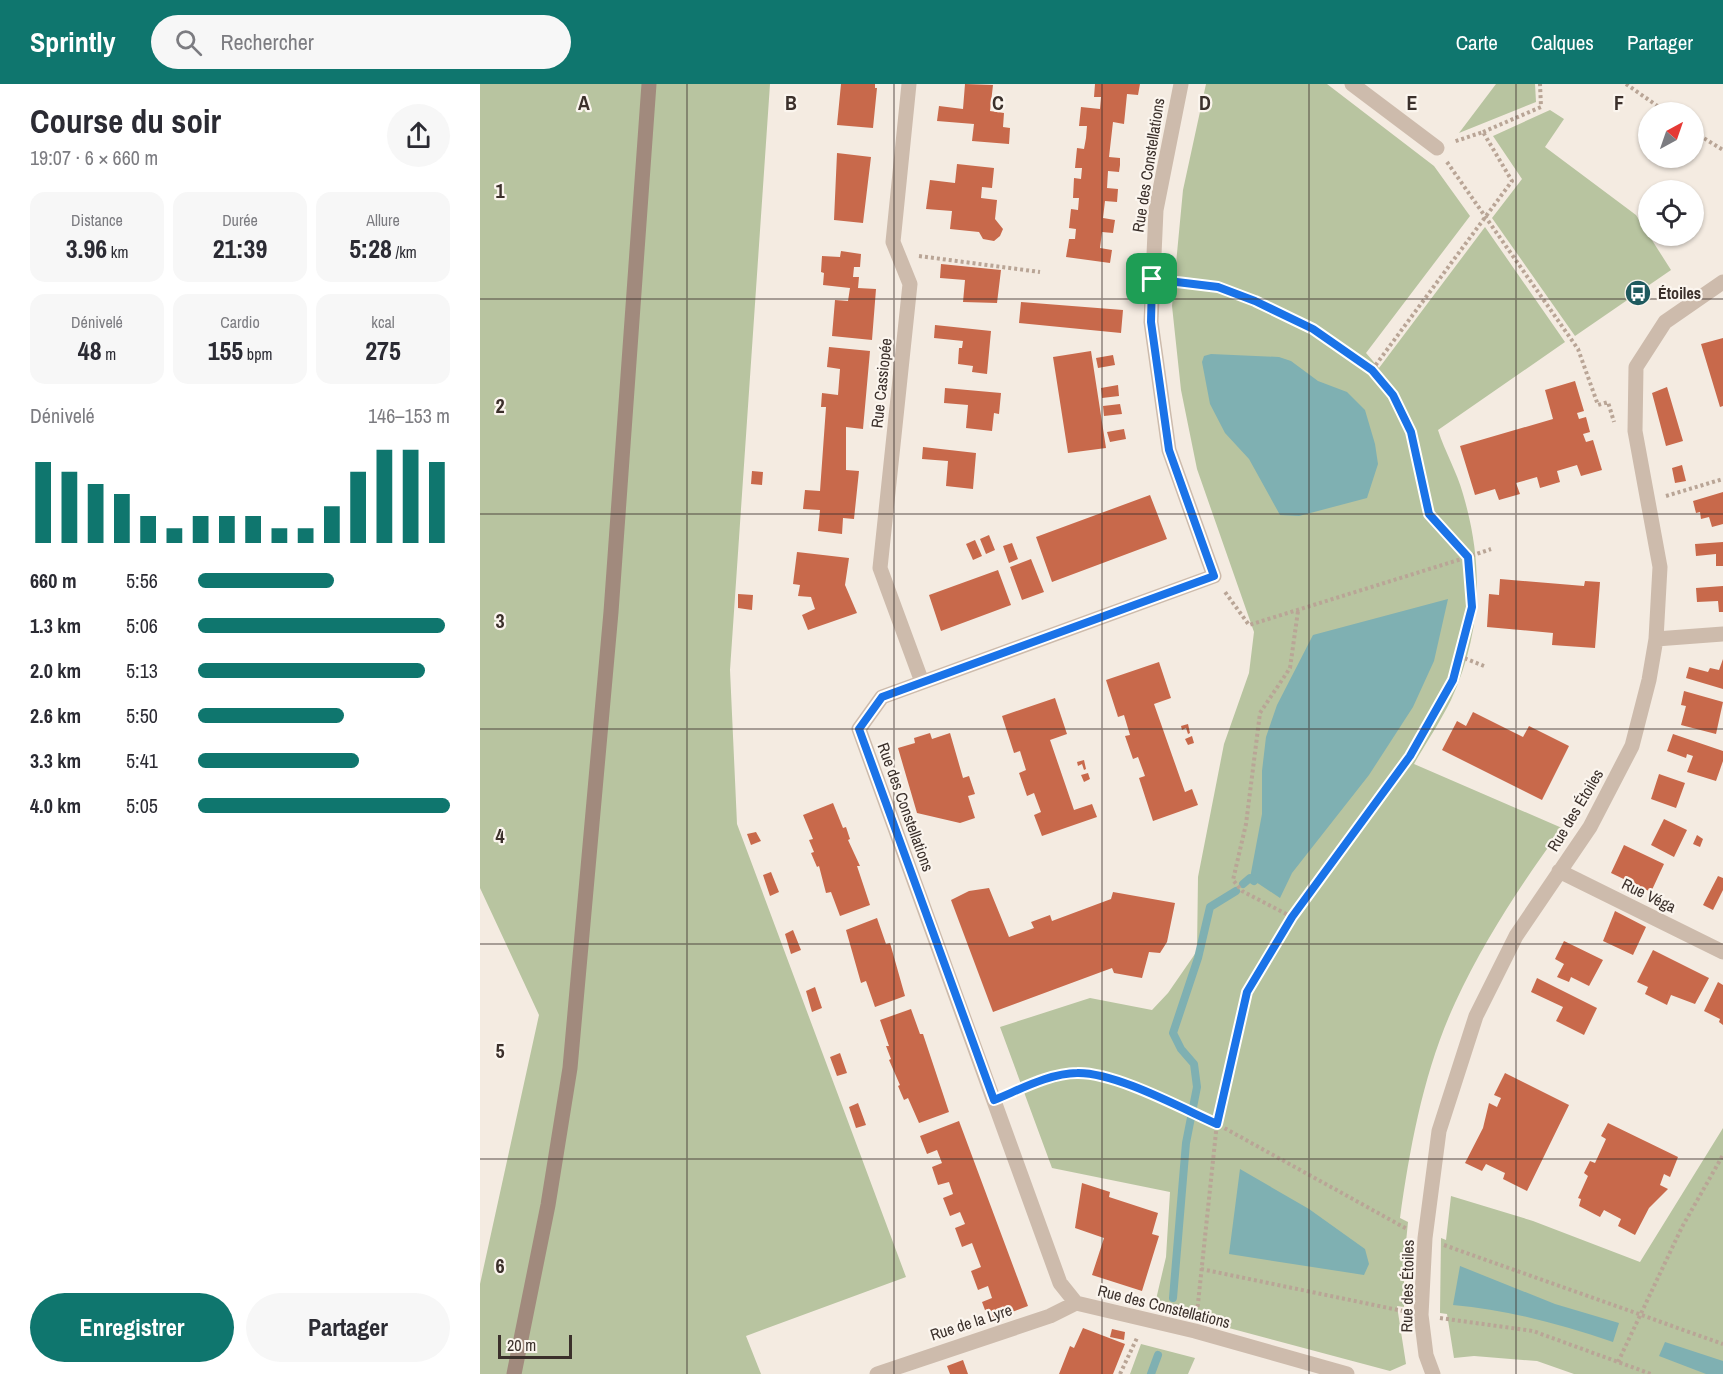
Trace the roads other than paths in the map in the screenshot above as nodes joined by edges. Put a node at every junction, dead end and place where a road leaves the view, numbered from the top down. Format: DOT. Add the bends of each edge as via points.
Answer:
graph roads {
  1 [pos="649,84"];
  2 [pos="909,84"];
  3 [pos="1180,84"];
  4 [pos="1352,84"];
  5 [pos="1437,148"];
  6 [pos="1723,282"];
  7 [pos="1723,634"];
  8 [pos="1656,639"];
  9 [pos="922,682"];
  10 [pos="1559,871"];
  11 [pos="1723,952"];
  12 [pos="1076,1303"];
  13 [pos="514,1374"];
  14 [pos="877,1374"];
  15 [pos="1347,1374"];
  16 [pos="1433,1374"];
  1 -- 13 [label="main road" via="611,612 570,1068"];
  2 -- 9 [label="street, Rue Cassiopée" via="893,242 910,284 880,568"];
  3 -- 9 [label="street, Rue des Constellations" via="1156,210 1151,322 1169,450 1214,576"];
  4 -- 5 [label="street"];
  6 -- 8 [label="street, Rue des Étoiles" via="1665,322 1636,367 1635,431 1660,567"];
  7 -- 8 [label="street"];
  8 -- 10 [label="street, Rue des Étoiles" via="1632,746 1590,827"];
  9 -- 12 [label="street, Rue des Constellations" via="882,697 859,729 1060,1283"];
  10 -- 11 [label="street, Rue Véga"];
  10 -- 16 [label="street, Rue des Étoiles" via="1516,936 1476,1016 1439,1131 1425,1238 1421,1315"];
  12 -- 14 [label="street, Rue de la Lyre" via="1050,1316"];
  12 -- 15 [label="street, Rue des Constellations" via="1195,1331"];
}
